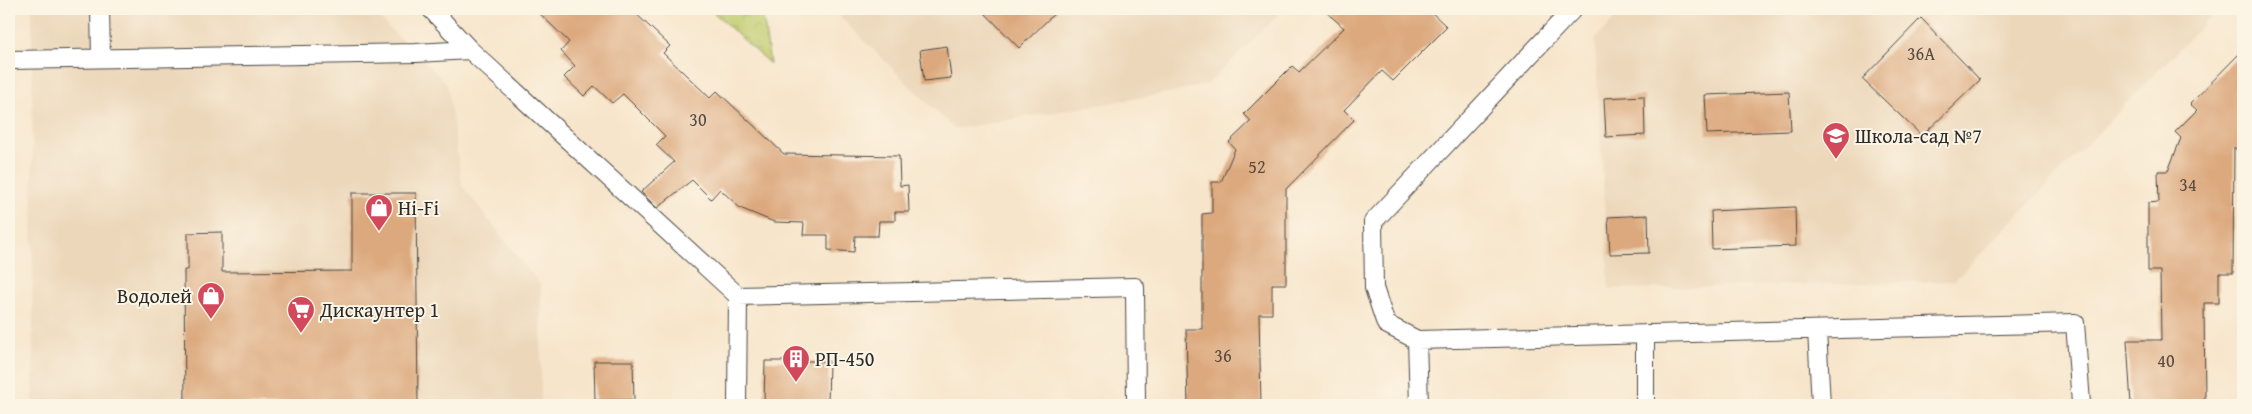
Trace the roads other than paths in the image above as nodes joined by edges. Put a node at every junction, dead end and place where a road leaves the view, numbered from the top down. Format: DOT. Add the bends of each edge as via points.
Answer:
graph roads {
  1 [pos="100,9"];
  2 [pos="431,9"];
  3 [pos="1573,9"];
  4 [pos="470,50"];
  5 [pos="101,58"];
  6 [pos="9,60"];
  7 [pos="738,296"];
  8 [pos="1817,330"];
  9 [pos="1645,334"];
  10 [pos="1418,340"];
  11 [pos="1136,403"];
  12 [pos="2081,403"];
  13 [pos="737,405"];
  14 [pos="1419,405"];
  15 [pos="1646,405"];
  16 [pos="1821,405"];
  1 -- 5 [label="lane"];
  2 -- 4 [label="lane"];
  3 -- 10 [label="lane" via="1373,222 1374,288 1386,324"];
  4 -- 5 [label="lane" via="416,54"];
  4 -- 7 [label="lane"];
  5 -- 6 [label="lane"];
  7 -- 11 [label="lane" via="1135,287"];
  7 -- 13 [label="lane"];
  8 -- 9 [label="lane"];
  8 -- 12 [label="lane" via="2075,323"];
  8 -- 16 [label="lane"];
  9 -- 10 [label="lane"];
  9 -- 15 [label="lane"];
  10 -- 14 [label="lane"];
}
